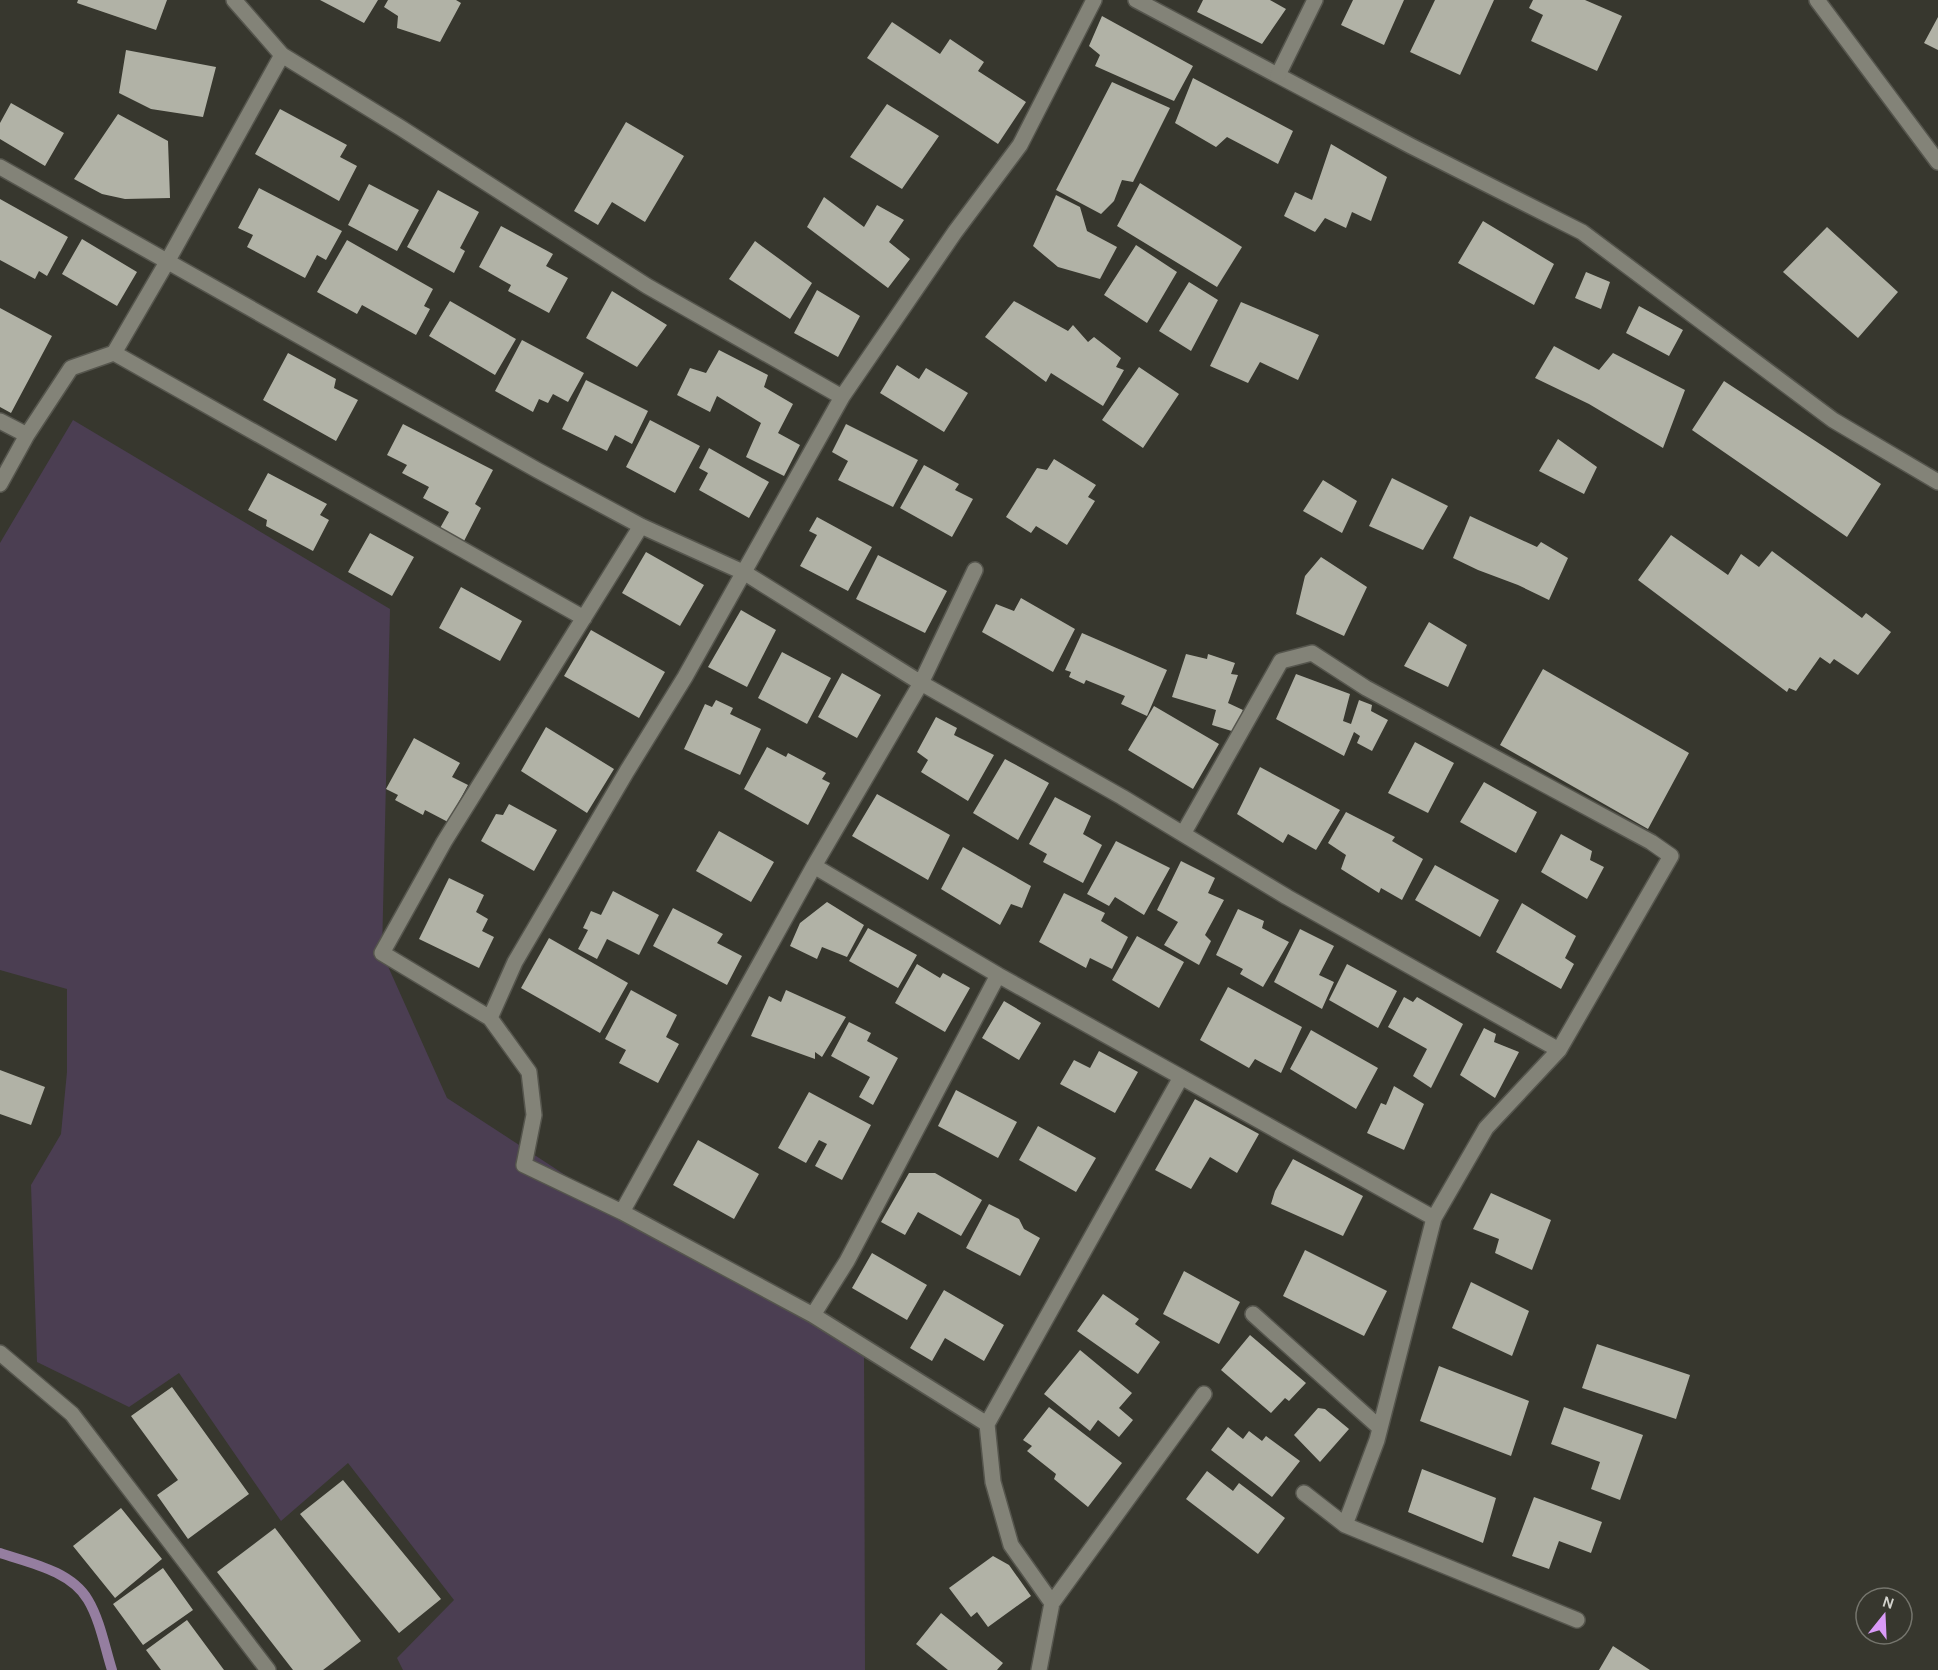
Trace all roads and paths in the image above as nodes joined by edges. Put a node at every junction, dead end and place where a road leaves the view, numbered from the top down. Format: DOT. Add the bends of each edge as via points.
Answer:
graph roads {
  1 [pos="234,0"];
  2 [pos="1094,0"];
  3 [pos="1136,0"];
  4 [pos="1315,0"];
  5 [pos="1817,0"];
  6 [pos="282,55"];
  7 [pos="1278,75"];
  8 [pos="1938,162"];
  9 [pos="0,167"];
  10 [pos="167,262"];
  11 [pos="114,353"];
  12 [pos="843,397"];
  13 [pos="0,421"];
  14 [pos="27,435"];
  15 [pos="1938,482"];
  16 [pos="0,484"];
  17 [pos="641,526"];
  18 [pos="975,570"];
  19 [pos="745,573"];
  20 [pos="584,618"];
  21 [pos="921,683"];
  22 [pos="1183,834"];
  23 [pos="814,866"];
  24 [pos="998,975"];
  25 [pos="490,1018"];
  26 [pos="1559,1050"];
  27 [pos="1180,1079"];
  28 [pos="622,1212"];
  29 [pos="1434,1218"];
  30 [pos="1253,1314"];
  31 [pos="813,1316"];
  32 [pos="0,1353"];
  33 [pos="1204,1394"];
  34 [pos="987,1424"];
  35 [pos="1380,1428"];
  36 [pos="1305,1493"];
  37 [pos="1345,1525"];
  38 [pos="1052,1603"];
  39 [pos="1577,1620"];
  40 [pos="268,1670"];
  41 [pos="1039,1670"];
  1 -- 6 [label="street"];
  2 -- 12 [label="street" via="1020,145 955,232"];
  3 -- 7 [label="street"];
  4 -- 7 [label="street"];
  5 -- 8 [label="street"];
  6 -- 10 [label="street"];
  6 -- 12 [label="street" via="647,286"];
  7 -- 15 [label="street" via="1582,232 1833,420"];
  9 -- 10 [label="street"];
  10 -- 11 [label="street"];
  10 -- 17 [label="street"];
  11 -- 14 [label="street" via="71,368"];
  11 -- 20 [label="street"];
  12 -- 19 [label="street"];
  13 -- 14 [label="street"];
  14 -- 16 [label="street"];
  17 -- 19 [label="street"];
  17 -- 20 [label="street"];
  18 -- 21 [label="street"];
  19 -- 21 [label="street"];
  19 -- 25 [label="street" via="514,962"];
  20 -- 25 [label="street" via="444,842 382,952"];
  21 -- 22 [label="street"];
  21 -- 23 [label="street"];
  22 -- 26 [label="street"];
  22 -- 26 [label="street" via="1281,661 1312,653 1366,688 1651,842 1671,856"];
  23 -- 24 [label="street"];
  23 -- 28 [label="street"];
  24 -- 27 [label="street"];
  24 -- 31 [label="street" via="847,1261"];
  25 -- 28 [label="street" via="529,1072 534,1115 524,1165"];
  26 -- 29 [label="street" via="1486,1128"];
  27 -- 29 [label="street"];
  27 -- 34 [label="street"];
  28 -- 31 [label="street"];
  29 -- 35 [label="street"];
  30 -- 35 [label="street"];
  31 -- 34 [label="street"];
  32 -- 40 [label="street" via="72,1414"];
  33 -- 38 [label="street"];
  34 -- 38 [label="street" via="993,1482 1011,1545"];
  35 -- 37 [label="street"];
  36 -- 37 [label="street"];
  37 -- 39 [label="street"];
  38 -- 41 [label="street"];
}
